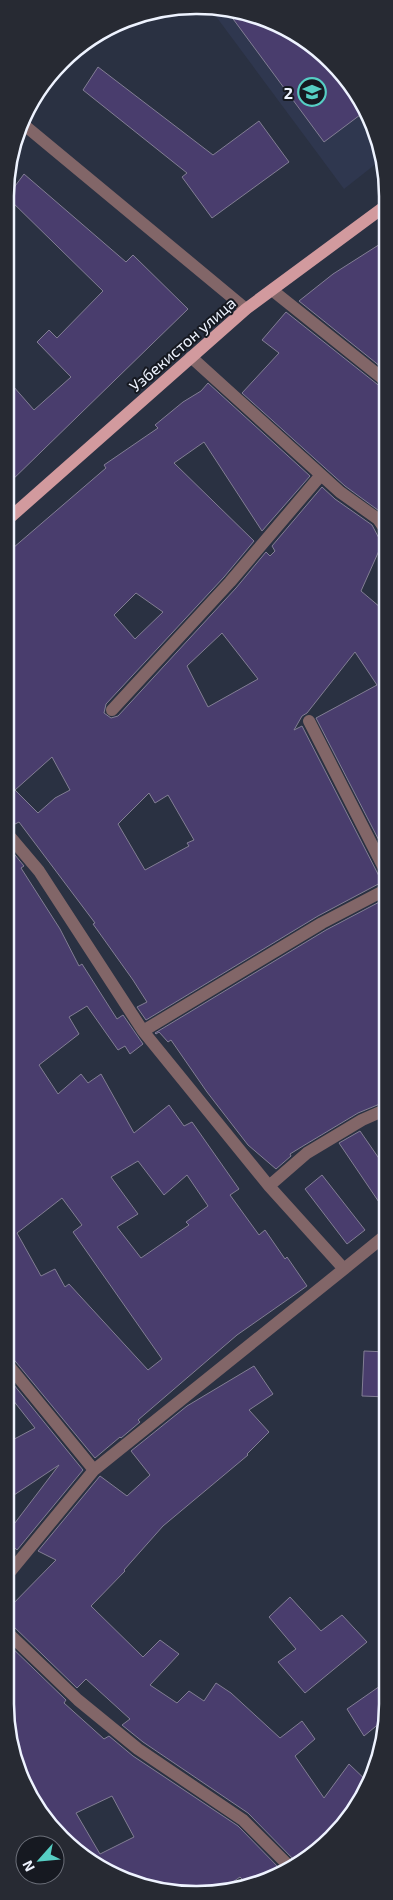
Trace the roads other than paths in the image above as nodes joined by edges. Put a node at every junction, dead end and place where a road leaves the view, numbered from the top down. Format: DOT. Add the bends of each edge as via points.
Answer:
graph roads {
  1 [pos="28,128"];
  2 [pos="379,211"];
  3 [pos="272,290"];
  4 [pos="246,309"];
  5 [pos="191,357"];
  6 [pos="379,376"];
  7 [pos="321,475"];
  8 [pos="14,514"];
  9 [pos="379,520"];
  10 [pos="112,710"];
  11 [pos="309,721"];
  12 [pos="14,841"];
  13 [pos="379,858"];
  14 [pos="379,893"];
  15 [pos="143,1031"];
  16 [pos="379,1113"];
  17 [pos="269,1186"];
  18 [pos="379,1241"];
  19 [pos="344,1269"];
  20 [pos="14,1372"];
  21 [pos="94,1470"];
  22 [pos="14,1567"];
  23 [pos="14,1638"];
  24 [pos="287,1863"];
  1 -- 4 [label="street"];
  2 -- 3 [label="main road, Узбекистон улица"];
  3 -- 4 [label="main road, Узбекистон улица"];
  3 -- 6 [label="street"];
  4 -- 5 [label="main road, Узбекистон улица"];
  5 -- 7 [label="street"];
  5 -- 8 [label="main road, Узбекистон улица"];
  7 -- 9 [label="street"];
  7 -- 10 [label="street" via="230,582"];
  11 -- 13 [label="street"];
  12 -- 15 [label="street" via="39,871"];
  14 -- 15 [label="street" via="322,923"];
  15 -- 17 [label="street"];
  16 -- 17 [label="street" via="307,1153"];
  17 -- 19 [label="street"];
  18 -- 19 [label="street"];
  19 -- 21 [label="street"];
  20 -- 21 [label="street"];
  21 -- 22 [label="street"];
  23 -- 24 [label="street" via="93,1712 138,1749 243,1820"];
}
